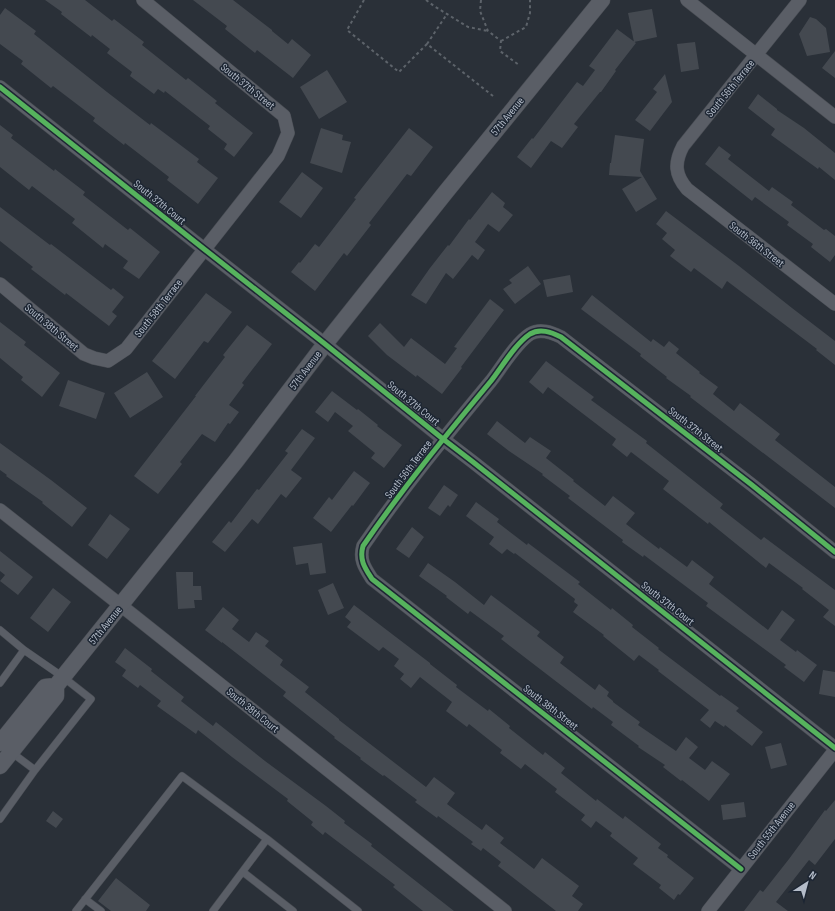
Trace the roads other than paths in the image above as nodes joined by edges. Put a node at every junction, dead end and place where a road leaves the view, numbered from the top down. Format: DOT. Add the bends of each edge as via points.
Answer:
graph roads {
  1 [pos="142,0"];
  2 [pos="602,0"];
  3 [pos="687,0"];
  4 [pos="800,0"];
  5 [pos="756,55"];
  6 [pos="0,87"];
  7 [pos="835,116"];
  8 [pos="681,182"];
  9 [pos="204,249"];
  10 [pos="0,284"];
  11 [pos="835,304"];
  12 [pos="539,331"];
  13 [pos="325,344"];
  14 [pos="108,361"];
  15 [pos="443,439"];
  16 [pos="0,510"];
  17 [pos="835,552"];
  18 [pos="361,553"];
  19 [pos="121,605"];
  20 [pos="0,630"];
  21 [pos="24,650"];
  22 [pos="60,681"];
  23 [pos="0,683"];
  24 [pos="5,747"];
  25 [pos="835,749"];
  26 [pos="0,766"];
  27 [pos="35,770"];
  28 [pos="0,819"];
  29 [pos="267,839"];
  30 [pos="741,869"];
  31 [pos="243,872"];
  32 [pos="85,899"];
  33 [pos="76,911"];
  34 [pos="101,911"];
  35 [pos="213,911"];
  36 [pos="293,911"];
  37 [pos="358,911"];
  38 [pos="505,911"];
  39 [pos="708,911"];
  1 -- 9 [label="street, South 37th Street" via="284,116 288,134 278,156"];
  2 -- 13 [label="street, 57th Avenue"];
  3 -- 5 [label="street"];
  4 -- 5 [label="street, South 56th Terrace"];
  5 -- 7 [label="street"];
  5 -- 8 [label="street, South 56th Terrace" via="678,154 676,164"];
  6 -- 9 [label="street, South 37th Court"];
  8 -- 11 [label="street, South 36th Street"];
  9 -- 13 [label="street, South 37th Court"];
  9 -- 14 [label="street, South 58th Terrace" via="126,350"];
  10 -- 14 [label="street, South 38th Street" via="84,354"];
  12 -- 15 [label="street, South 56th Terrace" via="531,334 517,346"];
  12 -- 17 [label="street, South 37th Street" via="561,336"];
  13 -- 15 [label="street, South 37th Court"];
  13 -- 19 [label="street, 57th Avenue"];
  15 -- 18 [label="street, South 56th Terrace" via="374,530"];
  15 -- 25 [label="street, South 37th Court"];
  16 -- 19 [label="street, South 38th Court"];
  18 -- 30 [label="street, South 38th Street" via="364,566 372,579"];
  19 -- 22 [label="street, 57th Avenue"];
  19 -- 38 [label="street, South 38th Court"];
  20 -- 21 [label="lane"];
  21 -- 22 [label="lane"];
  21 -- 23 [label="lane"];
  22 -- 24 [label="street, 57th Avenue" via="45,687"];
  22 -- 27 [label="lane" via="91,699"];
  24 -- 26 [label="street, 57th Avenue"];
  24 -- 27 [label="lane"];
  25 -- 30 [label="street, South 55th Avenue"];
  27 -- 28 [label="lane"];
  29 -- 31 [label="lane"];
  29 -- 32 [label="lane" via="182,776"];
  29 -- 37 [label="lane"];
  30 -- 39 [label="street, South 55th Avenue"];
  31 -- 35 [label="lane"];
  31 -- 36 [label="lane"];
  32 -- 33 [label="lane"];
  32 -- 34 [label="lane"];
}
